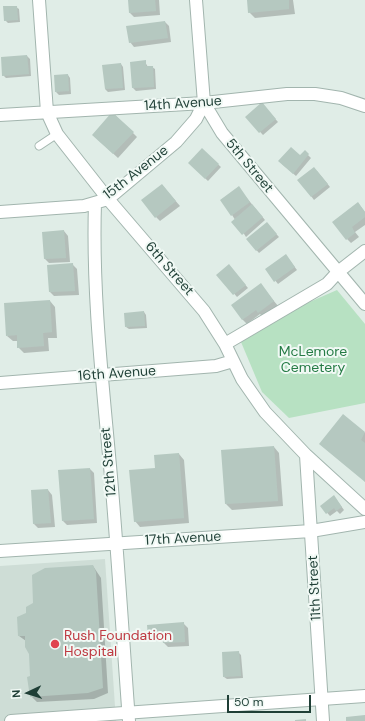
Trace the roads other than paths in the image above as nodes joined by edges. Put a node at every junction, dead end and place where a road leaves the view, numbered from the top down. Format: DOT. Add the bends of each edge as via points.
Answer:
graph roads {
  1 [pos="38,0"];
  2 [pos="196,0"];
  3 [pos="204,103"];
  4 [pos="365,106"];
  5 [pos="47,112"];
  6 [pos="0,115"];
  7 [pos="57,134"];
  8 [pos="39,146"];
  9 [pos="108,199"];
  10 [pos="95,203"];
  11 [pos="0,212"];
  12 [pos="365,251"];
  13 [pos="338,272"];
  14 [pos="365,304"];
  15 [pos="225,344"];
  16 [pos="233,361"];
  17 [pos="102,376"];
  18 [pos="0,383"];
  19 [pos="306,455"];
  20 [pos="365,508"];
  21 [pos="365,522"];
  22 [pos="311,531"];
  23 [pos="117,542"];
  24 [pos="0,551"];
  25 [pos="365,696"];
  26 [pos="322,700"];
  27 [pos="129,717"];
  28 [pos="11,721"];
  29 [pos="323,721"];
  1 -- 5 [label="street, 6th Street"];
  2 -- 3 [label="street, 5th Street"];
  3 -- 4 [label="street, 14th Avenue" via="287,94 315,94 341,98"];
  3 -- 5 [label="street, 14th Avenue"];
  3 -- 9 [label="street, 15th Avenue" via="196,120 176,142"];
  3 -- 13 [label="street, 5th Street" via="222,133"];
  5 -- 6 [label="street, 14th Avenue"];
  5 -- 7 [label="street, 6th Street"];
  7 -- 8 [label="lane"];
  7 -- 9 [label="street, 6th Street"];
  9 -- 10 [label="street, 15th Avenue"];
  9 -- 15 [label="street, 6th Street" via="204,311"];
  10 -- 11 [label="street, 15th Avenue"];
  10 -- 17 [label="street, 12th Street" via="94,238"];
  12 -- 13 [label="street"];
  13 -- 14 [label="street, 5th Street"];
  13 -- 15 [label="street" via="327,284"];
  15 -- 16 [label="street, 6th Street"];
  16 -- 17 [label="street, 16th Avenue" via="216,366"];
  16 -- 19 [label="street, 6th Street" via="253,398"];
  17 -- 18 [label="street, 16th Avenue"];
  17 -- 23 [label="street, 12th Street"];
  19 -- 20 [label="street, 6th Street"];
  19 -- 22 [label="street, 11th Street"];
  21 -- 22 [label="street, 17th Avenue"];
  22 -- 23 [label="street, 17th Avenue"];
  22 -- 26 [label="street, 11th Street"];
  23 -- 24 [label="street, 17th Avenue"];
  23 -- 27 [label="street, 12th Street"];
  25 -- 26 [label="street"];
  26 -- 27 [label="street"];
  26 -- 29 [label="street, 11th Street"];
  27 -- 28 [label="street"];
}
